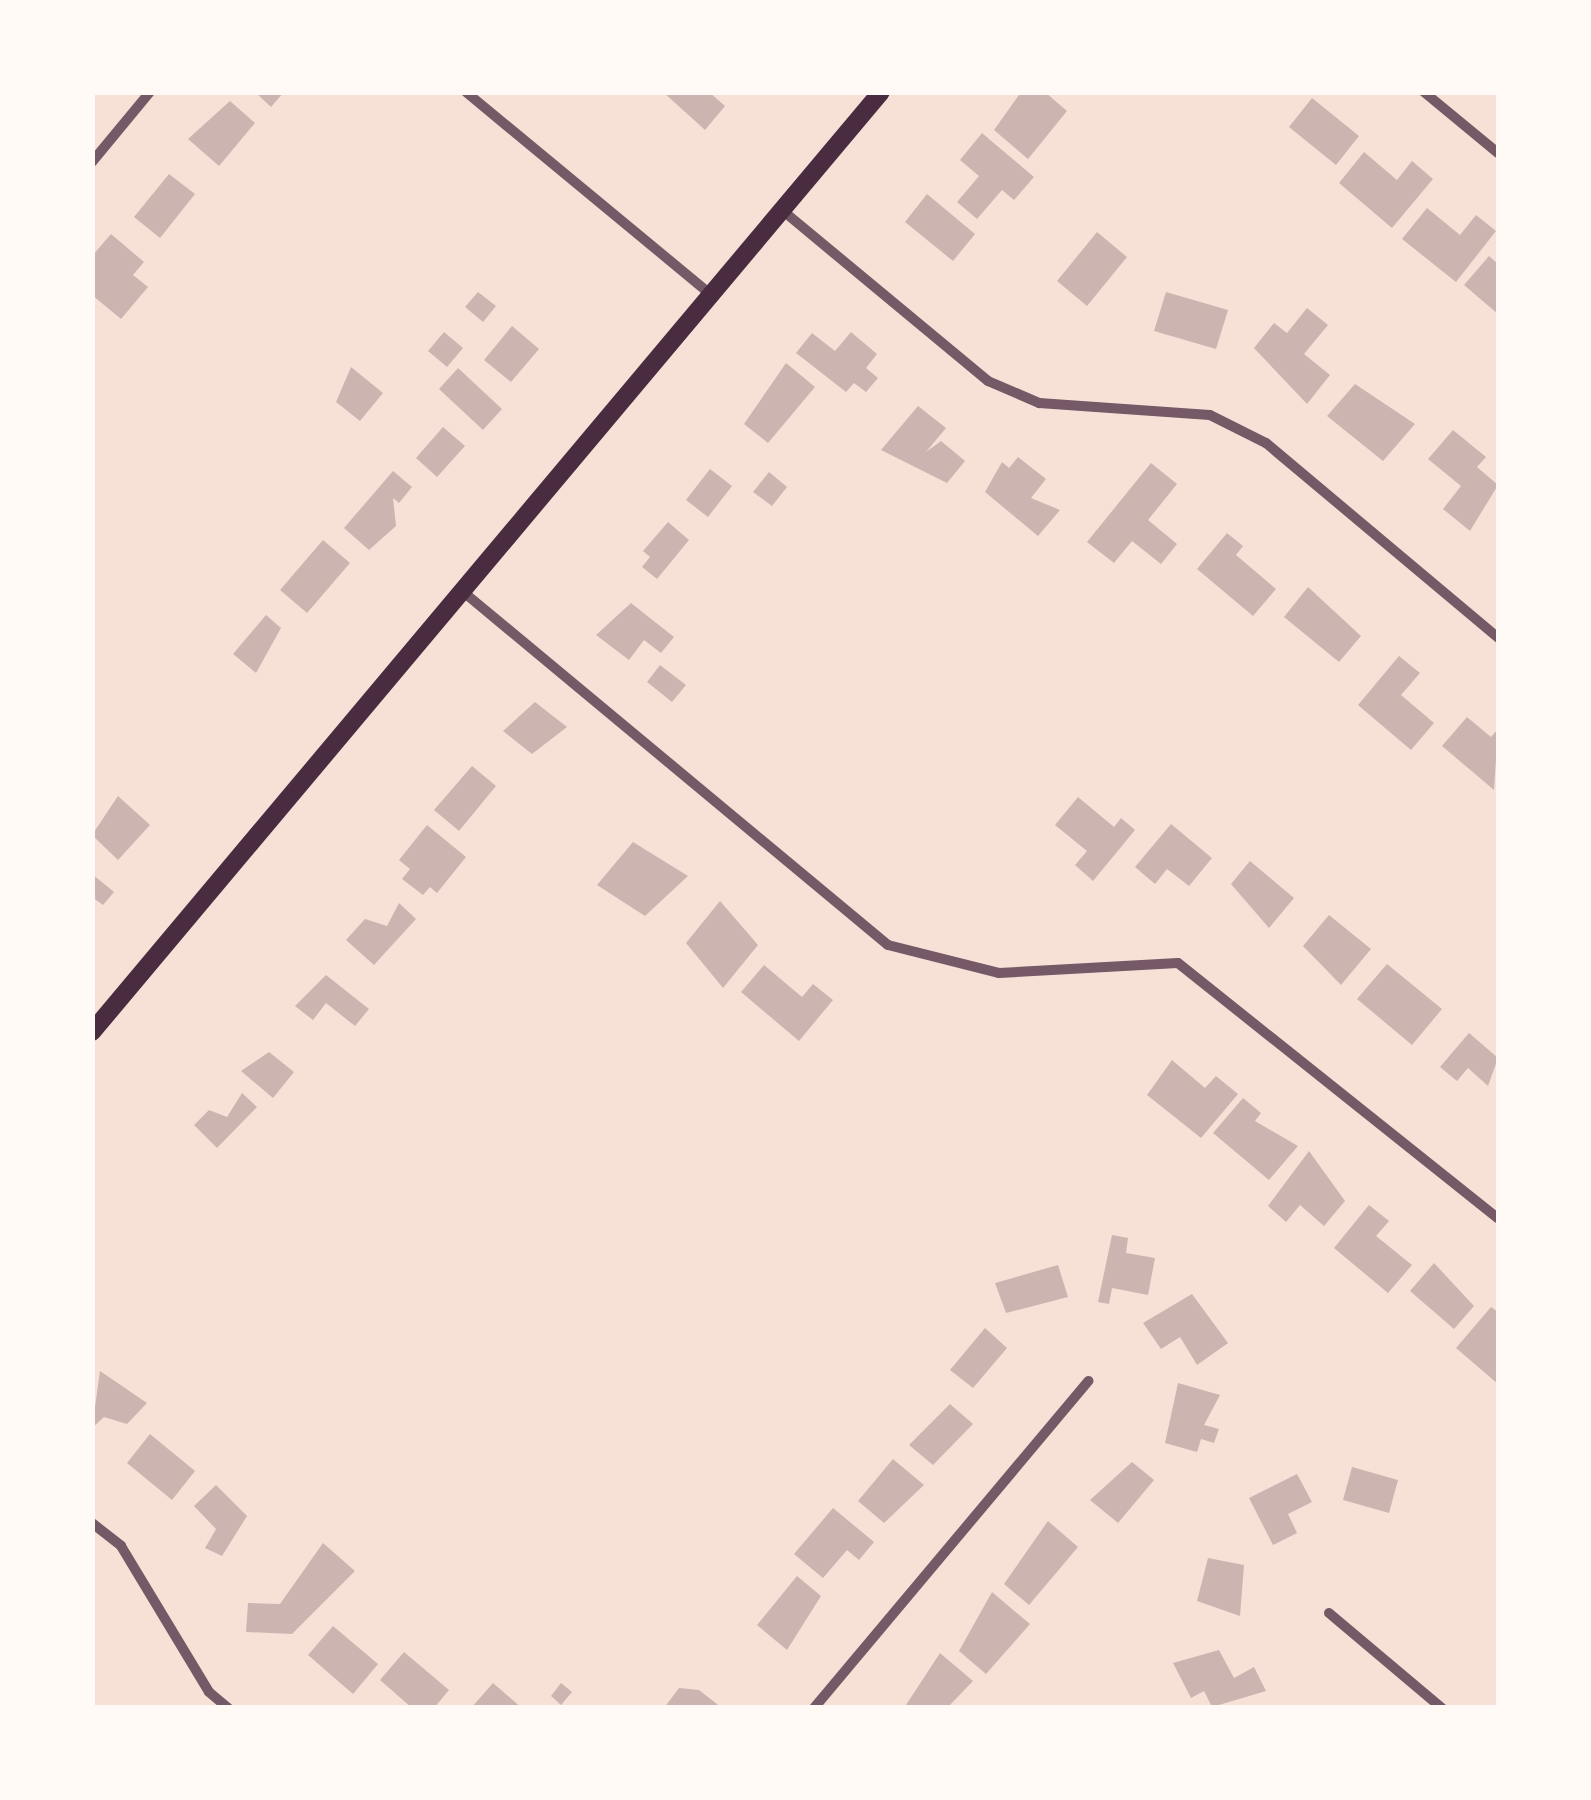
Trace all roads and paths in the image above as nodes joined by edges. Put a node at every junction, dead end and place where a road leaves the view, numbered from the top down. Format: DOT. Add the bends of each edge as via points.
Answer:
graph roads {
  1 [pos="150,92"];
  2 [pos="466,92"];
  3 [pos="881,92"];
  4 [pos="1424,92"];
  5 [pos="1498,153"];
  6 [pos="92,162"];
  7 [pos="782,210"];
  8 [pos="710,294"];
  9 [pos="460,589"];
  10 [pos="1498,638"];
  11 [pos="92,1032"];
  12 [pos="1498,1218"];
  13 [pos="1088,1381"];
  14 [pos="92,1522"];
  15 [pos="1329,1613"];
  16 [pos="819,1706"];
  17 [pos="228,1708"];
  18 [pos="1442,1708"];
  1 -- 6 [label="street"];
  2 -- 8 [label="street"];
  3 -- 7 [label="main road"];
  4 -- 5 [label="street"];
  7 -- 8 [label="main road"];
  7 -- 10 [label="street" via="988,381 1039,404 1210,415 1266,443"];
  8 -- 9 [label="main road"];
  9 -- 11 [label="main road"];
  9 -- 12 [label="street" via="888,946 1000,974 1178,963"];
  13 -- 16 [label="street"];
  14 -- 17 [label="street" via="121,1546 209,1692"];
  15 -- 18 [label="street"];
}
